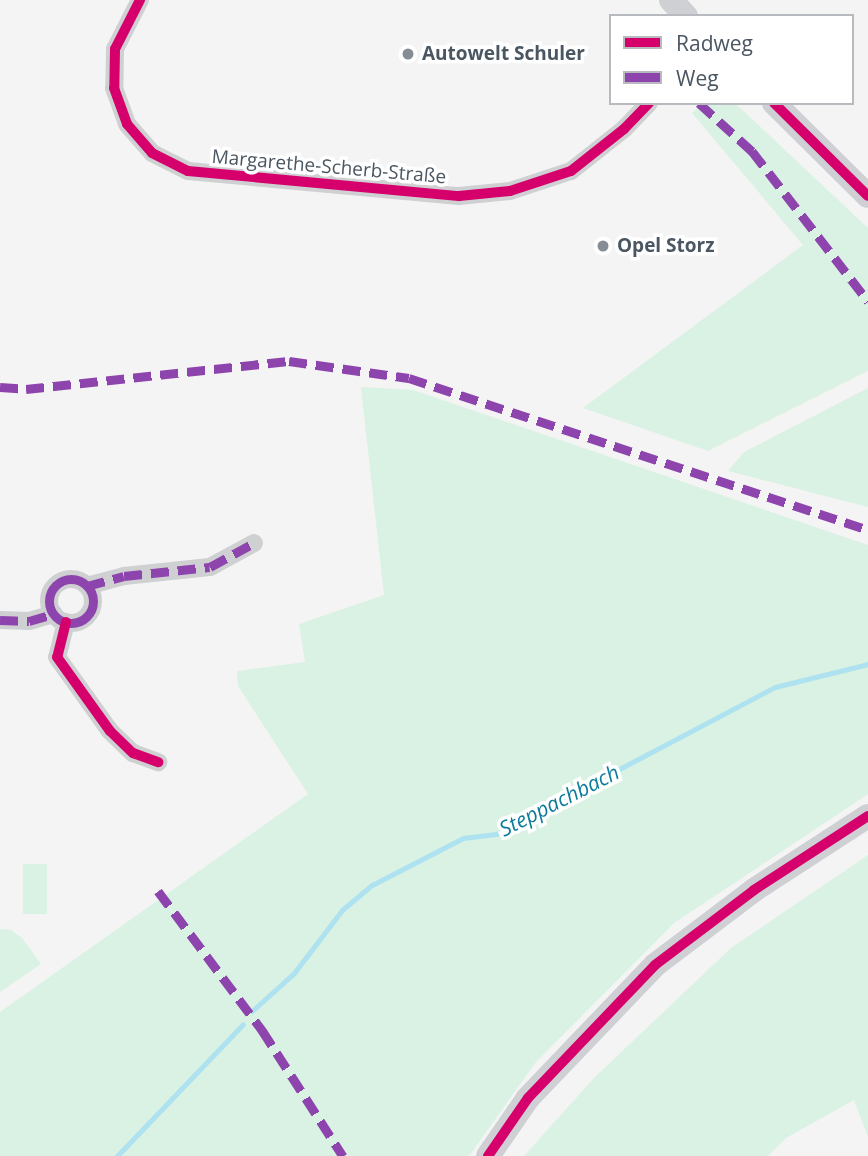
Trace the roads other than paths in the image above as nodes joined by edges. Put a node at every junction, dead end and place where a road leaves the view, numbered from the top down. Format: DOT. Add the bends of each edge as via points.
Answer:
graph roads {
  1 [pos="140,0"];
  2 [pos="671,0"];
  3 [pos="685,14"];
  4 [pos="647,105"];
  5 [pos="776,105"];
  6 [pos="868,196"];
  7 [pos="254,543"];
  8 [pos="87,586"];
  9 [pos="60,618"];
  10 [pos="0,620"];
  11 [pos="158,762"];
  12 [pos="868,816"];
  13 [pos="488,1156"];
  1 -- 4 [label="street, Margarethe-Scherb-Straße" via="115,49 114,88 127,124 152,153 188,171 459,196 510,191 571,172"];
  2 -- 3 [label="street"];
  5 -- 6 [label="street"];
  7 -- 8 [label="street" via="210,567 124,576"];
  8 -- 9 [label="street" via="93,598 90,612 80,621"];
  8 -- 9 [label="street" via="74,579 60,582 51,593"];
  9 -- 10 [label="street"];
  9 -- 11 [label="street" via="57,657 110,731 133,752"];
  12 -- 13 [label="street" via="754,890 655,965 528,1098"];
}
